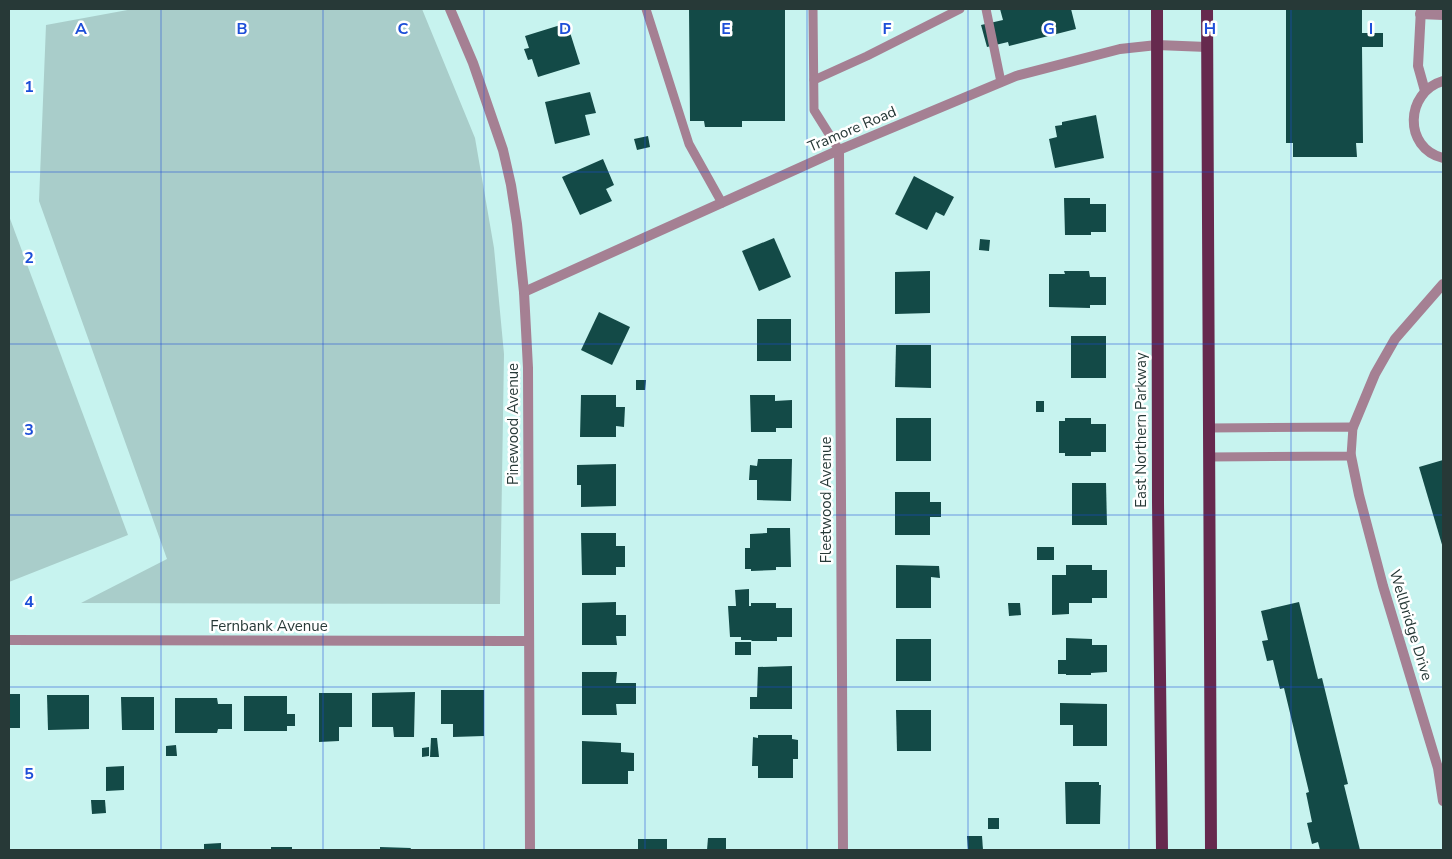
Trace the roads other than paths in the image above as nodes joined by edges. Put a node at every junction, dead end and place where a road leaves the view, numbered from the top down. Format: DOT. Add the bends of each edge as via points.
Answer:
graph roads {
  1 [pos="450,9"];
  2 [pos="646,9"];
  3 [pos="813,9"];
  4 [pos="960,9"];
  5 [pos="986,9"];
  6 [pos="1157,9"];
  7 [pos="1207,9"];
  8 [pos="1420,12"];
  9 [pos="1443,15"];
  10 [pos="1157,46"];
  11 [pos="1207,47"];
  12 [pos="814,80"];
  13 [pos="1443,81"];
  14 [pos="1000,82"];
  15 [pos="1425,91"];
  16 [pos="839,150"];
  17 [pos="1443,158"];
  18 [pos="722,203"];
  19 [pos="1443,284"];
  20 [pos="524,292"];
  21 [pos="1353,427"];
  22 [pos="1209,428"];
  23 [pos="1351,456"];
  24 [pos="1209,457"];
  25 [pos="9,640"];
  26 [pos="529,641"];
  27 [pos="1443,801"];
  28 [pos="530,850"];
  29 [pos="842,850"];
  30 [pos="1162,850"];
  31 [pos="1210,850"];
  1 -- 20 [label="street, Pinewood Avenue" via="473,63 503,150 517,224"];
  2 -- 18 [label="lane" via="688,144"];
  3 -- 12 [label="lane"];
  4 -- 12 [label="lane"];
  5 -- 14 [label="lane"];
  6 -- 10 [label="main road, East Northern Parkway"];
  7 -- 11 [label="main road"];
  8 -- 9 [label="street"];
  8 -- 15 [label="street" via="1418,66"];
  10 -- 11 [label="street, Tramore Road"];
  10 -- 14 [label="street, Tramore Road" via="1120,49"];
  10 -- 30 [label="main road, East Northern Parkway"];
  11 -- 22 [label="main road"];
  12 -- 16 [label="lane" via="814,110"];
  13 -- 15 [label="street"];
  14 -- 16 [label="street, Tramore Road"];
  15 -- 17 [label="street" via="1417,102 1414,127 1427,150"];
  16 -- 18 [label="street, Tramore Road"];
  16 -- 29 [label="street, Fleetwood Avenue"];
  18 -- 20 [label="street, Tramore Road"];
  19 -- 21 [label="street" via="1395,339 1375,374"];
  20 -- 26 [label="street, Pinewood Avenue" via="528,368"];
  21 -- 22 [label="lane"];
  21 -- 23 [label="lane"];
  22 -- 24 [label="main road"];
  23 -- 24 [label="lane"];
  23 -- 27 [label="street, Wellbridge Drive" via="1383,586 1438,768"];
  24 -- 31 [label="main road"];
  25 -- 26 [label="street, Fernbank Avenue"];
  26 -- 28 [label="street, Pinewood Avenue"];
}
